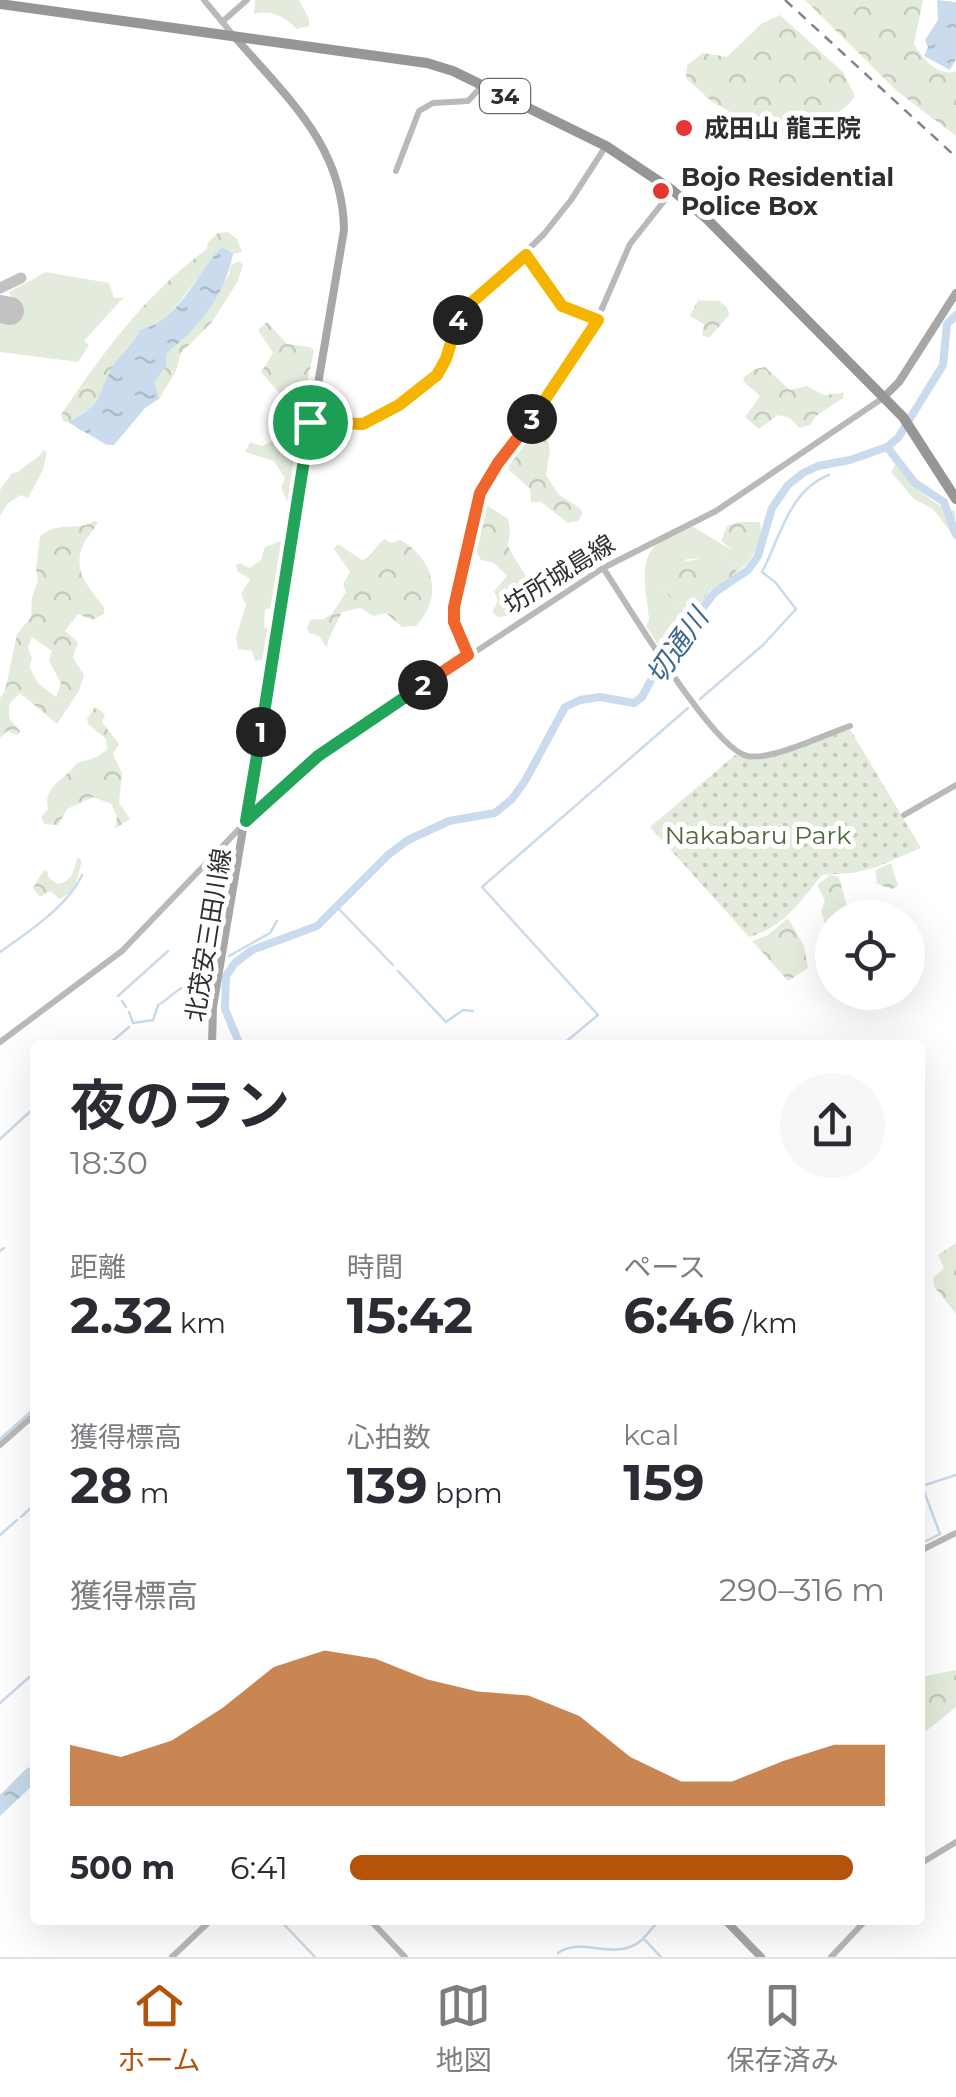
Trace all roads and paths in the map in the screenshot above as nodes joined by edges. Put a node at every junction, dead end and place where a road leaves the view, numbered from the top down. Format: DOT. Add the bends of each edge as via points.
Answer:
graph roads {
  1 [pos="204,0"];
  2 [pos="246,0"];
  3 [pos="0,4"];
  4 [pos="222,22"];
  5 [pos="214,33"];
  6 [pos="234,36"];
  7 [pos="482,85"];
  8 [pos="606,146"];
  9 [pos="396,171"];
  10 [pos="672,190"];
  11 [pos="526,255"];
  12 [pos="956,293"];
  13 [pos="598,320"];
  14 [pos="884,397"];
  15 [pos="310,422"];
  16 [pos="956,500"];
  17 [pos="603,568"];
  18 [pos="468,655"];
  19 [pos="850,726"];
  20 [pos="956,785"];
  21 [pos="904,816"];
  22 [pos="246,821"];
  23 [pos="212,1040"];
  24 [pos="0,1042"];
  25 [pos="30,1418"];
  26 [pos="0,1444"];
  27 [pos="956,1533"];
  28 [pos="925,1548"];
  29 [pos="956,1842"];
  30 [pos="925,1861"];
  31 [pos="206,1925"];
  32 [pos="375,1925"];
  33 [pos="730,1925"];
  34 [pos="861,1925"];
  35 [pos="172,1957"];
  36 [pos="405,1957"];
  37 [pos="761,1957"];
  38 [pos="831,1957"];
  1 -- 4 [label="street"];
  2 -- 4 [label="street"];
  3 -- 5 [label="highway, 34"];
  4 -- 5 [label="highway"];
  4 -- 6 [label="street"];
  5 -- 6 [label="highway, 34"];
  6 -- 7 [label="highway, 34" via="427,63"];
  6 -- 15 [label="main road, 北茂安三田川線" via="314,131 341,188 344,230"];
  7 -- 8 [label="highway, 34"];
  7 -- 9 [label="street" via="468,101 433,103 419,111"];
  8 -- 10 [label="highway, 34"];
  8 -- 11 [label="street"];
  10 -- 13 [label="street" via="630,244"];
  10 -- 14 [label="highway, 34"];
  11 -- 13 [label="street" via="562,306"];
  11 -- 15 [label="street" via="461,314 443,366 428,384 363,424"];
  12 -- 14 [label="main road"];
  13 -- 18 [label="street" via="480,493 454,607"];
  14 -- 16 [label="highway, 34"];
  14 -- 17 [label="street, 坊所城島線" via="716,511"];
  15 -- 22 [label="main road, 北茂安三田川線"];
  17 -- 18 [label="street, 坊所城島線"];
  17 -- 19 [label="street" via="727,745 746,756 770,754"];
  18 -- 22 [label="street, 坊所城島線" via="318,756"];
  20 -- 21 [label="street"];
  22 -- 23 [label="main road, 北茂安三田川線"];
  22 -- 24 [label="street, 坊所城島線" via="122,951"];
  25 -- 26 [label="street"];
  27 -- 28 [label="street"];
  29 -- 30 [label="street"];
  31 -- 35 [label="street"];
  32 -- 36 [label="street"];
  33 -- 37 [label="main road"];
  34 -- 38 [label="street"];
}
